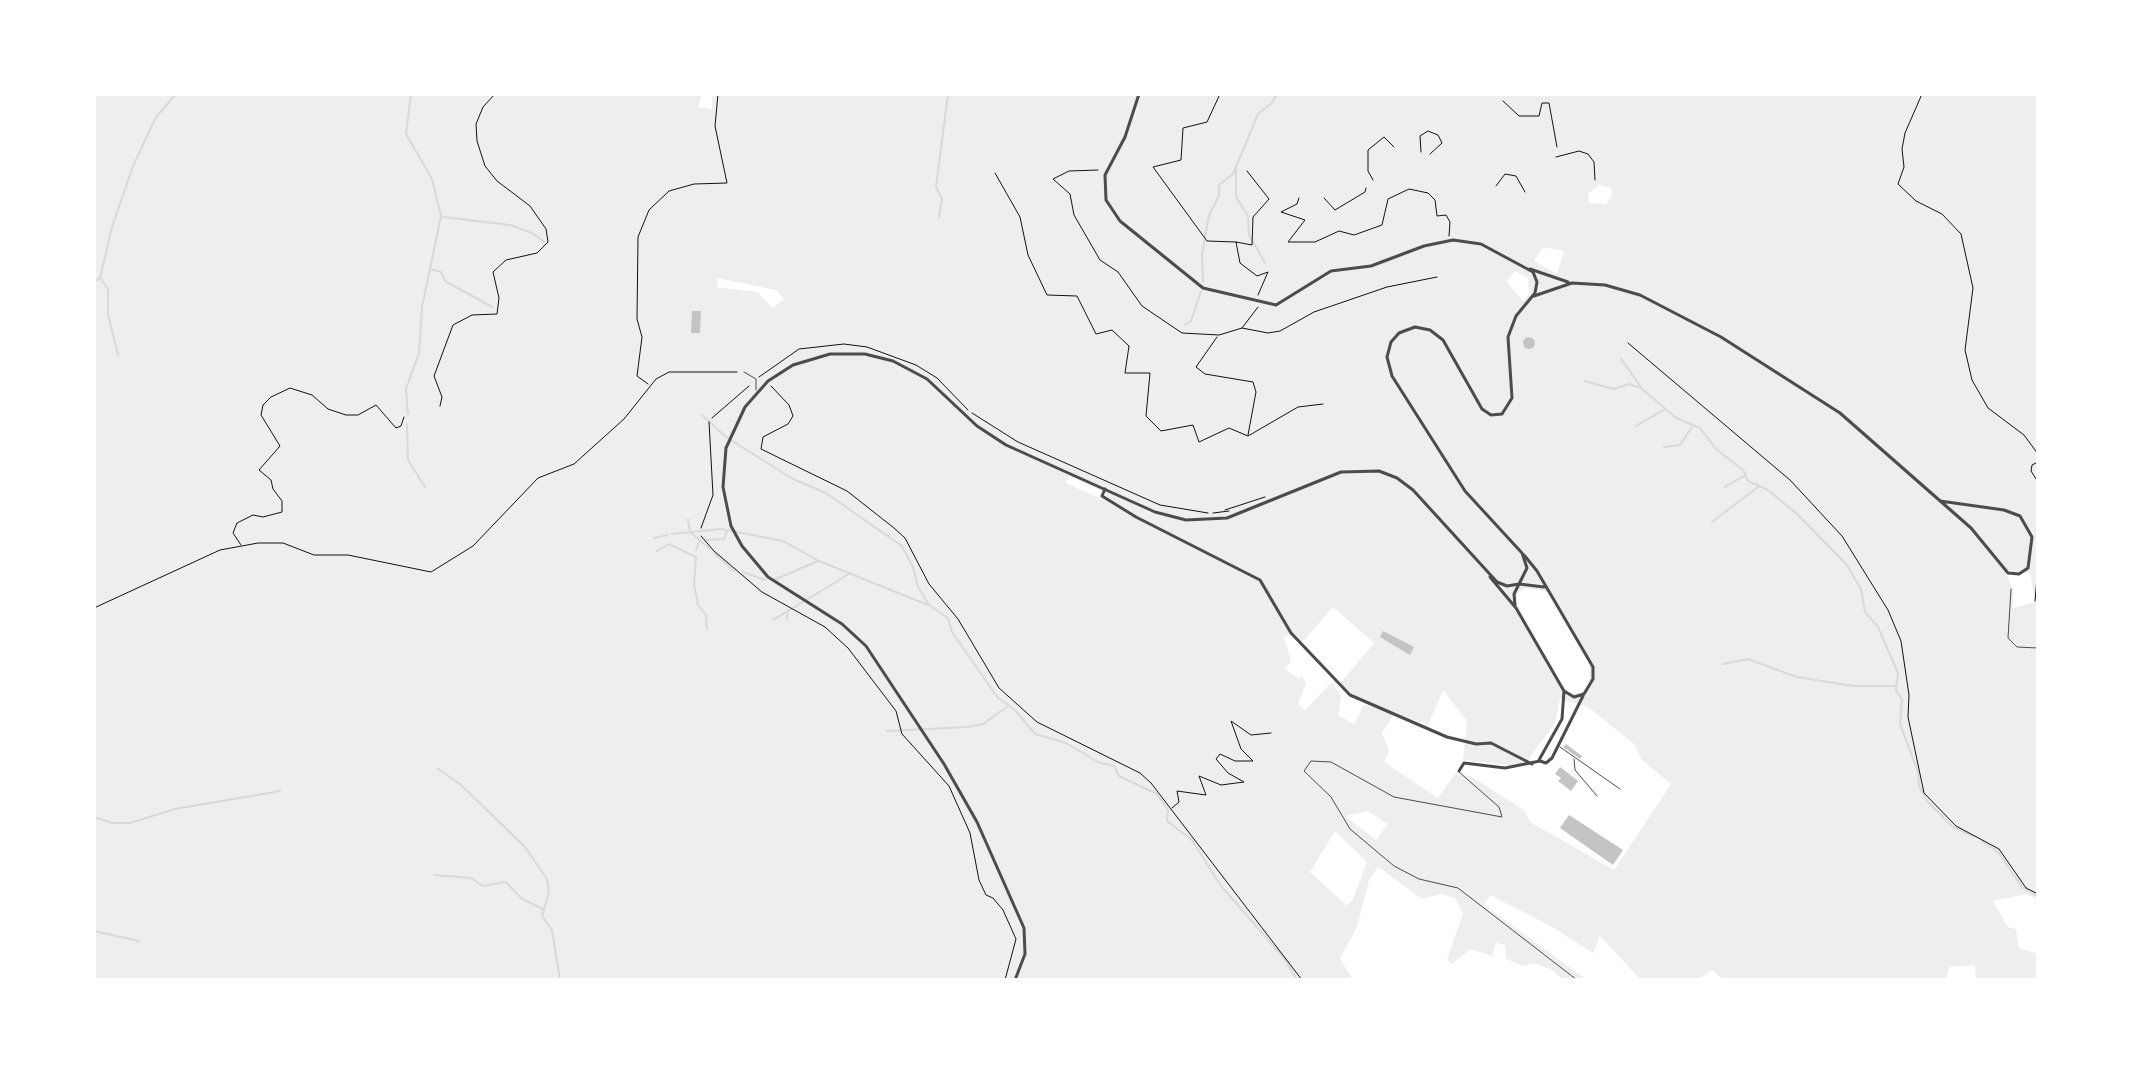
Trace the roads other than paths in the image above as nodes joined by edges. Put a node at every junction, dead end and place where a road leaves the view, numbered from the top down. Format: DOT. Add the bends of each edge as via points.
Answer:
graph roads {
  1 [pos="1139,94"];
  2 [pos="1530,269"];
  3 [pos="1572,283"];
  4 [pos="1533,297"];
  5 [pos="744,372"];
  6 [pos="757,391"];
  7 [pos="1105,489"];
  8 [pos="1940,501"];
  9 [pos="1522,553"];
  10 [pos="1488,574"];
  11 [pos="1519,584"];
  12 [pos="1548,589"];
  13 [pos="2011,589"];
  14 [pos="1516,608"];
  15 [pos="2038,648"];
  16 [pos="1589,687"];
  17 [pos="1564,691"];
  18 [pos="1559,747"];
  19 [pos="1574,758"];
  20 [pos="1540,761"];
  21 [pos="1532,764"];
  22 [pos="1459,771"];
  23 [pos="1620,789"];
  24 [pos="1597,796"];
  25 [pos="1015,980"];
  26 [pos="1577,980"];
  1 -- 2 [label="street" via="1105,175 1106,200 1120,221 1199,286 1264,304 1283,302 1331,271 1371,266 1449,240 1481,244"];
  2 -- 3 [label="street"];
  2 -- 4 [label="street" via="1537,285"];
  3 -- 4 [label="street"];
  3 -- 8 [label="street" via="1640,295 1748,351 1840,413"];
  4 -- 9 [label="street" via="1509,331 1512,398 1502,414 1482,409 1443,340 1430,330 1415,327 1399,333 1387,357 1392,376 1465,491"];
  5 -- 6 [label="lane" via="756,379"];
  6 -- 7 [label="street" via="793,365 830,354 893,361 935,385 991,436"];
  6 -- 25 [label="street" via="726,448 723,487 731,526 759,568 866,646 917,722 965,799 1026,939 1025,959"];
  7 -- 10 [label="street" via="1163,515 1210,521 1341,472 1379,471 1413,490"];
  7 -- 21 [label="street" via="1102,496 1136,517 1260,580 1289,631 1350,695 1447,737 1491,743"];
  8 -- 8 [label="street" via="2008,573 2027,570 2032,537 2020,516"];
  9 -- 11 [label="street" via="1527,566"];
  9 -- 12 [label="street"];
  10 -- 11 [label="street" via="1504,586"];
  10 -- 14 [label="street"];
  11 -- 12 [label="street"];
  11 -- 14 [label="street" via="1513,596"];
  12 -- 16 [label="street" via="1593,667"];
  13 -- 15 [label="lane" via="2008,638 2017,647"];
  14 -- 17 [label="street"];
  16 -- 17 [label="street" via="1577,697"];
  16 -- 18 [label="street" via="1569,718"];
  17 -- 20 [label="street" via="1562,719"];
  18 -- 19 [label="lane"];
  18 -- 20 [label="street" via="1549,761"];
  19 -- 23 [label="lane"];
  19 -- 24 [label="lane" via="1575,770"];
  20 -- 21 [label="street"];
  21 -- 22 [label="street" via="1505,768 1464,763"];
  22 -- 26 [label="lane" via="1499,807 1502,817 1394,797 1331,762 1311,761 1304,771 1331,797 1350,829 1394,866 1419,879 1458,888"];
}
